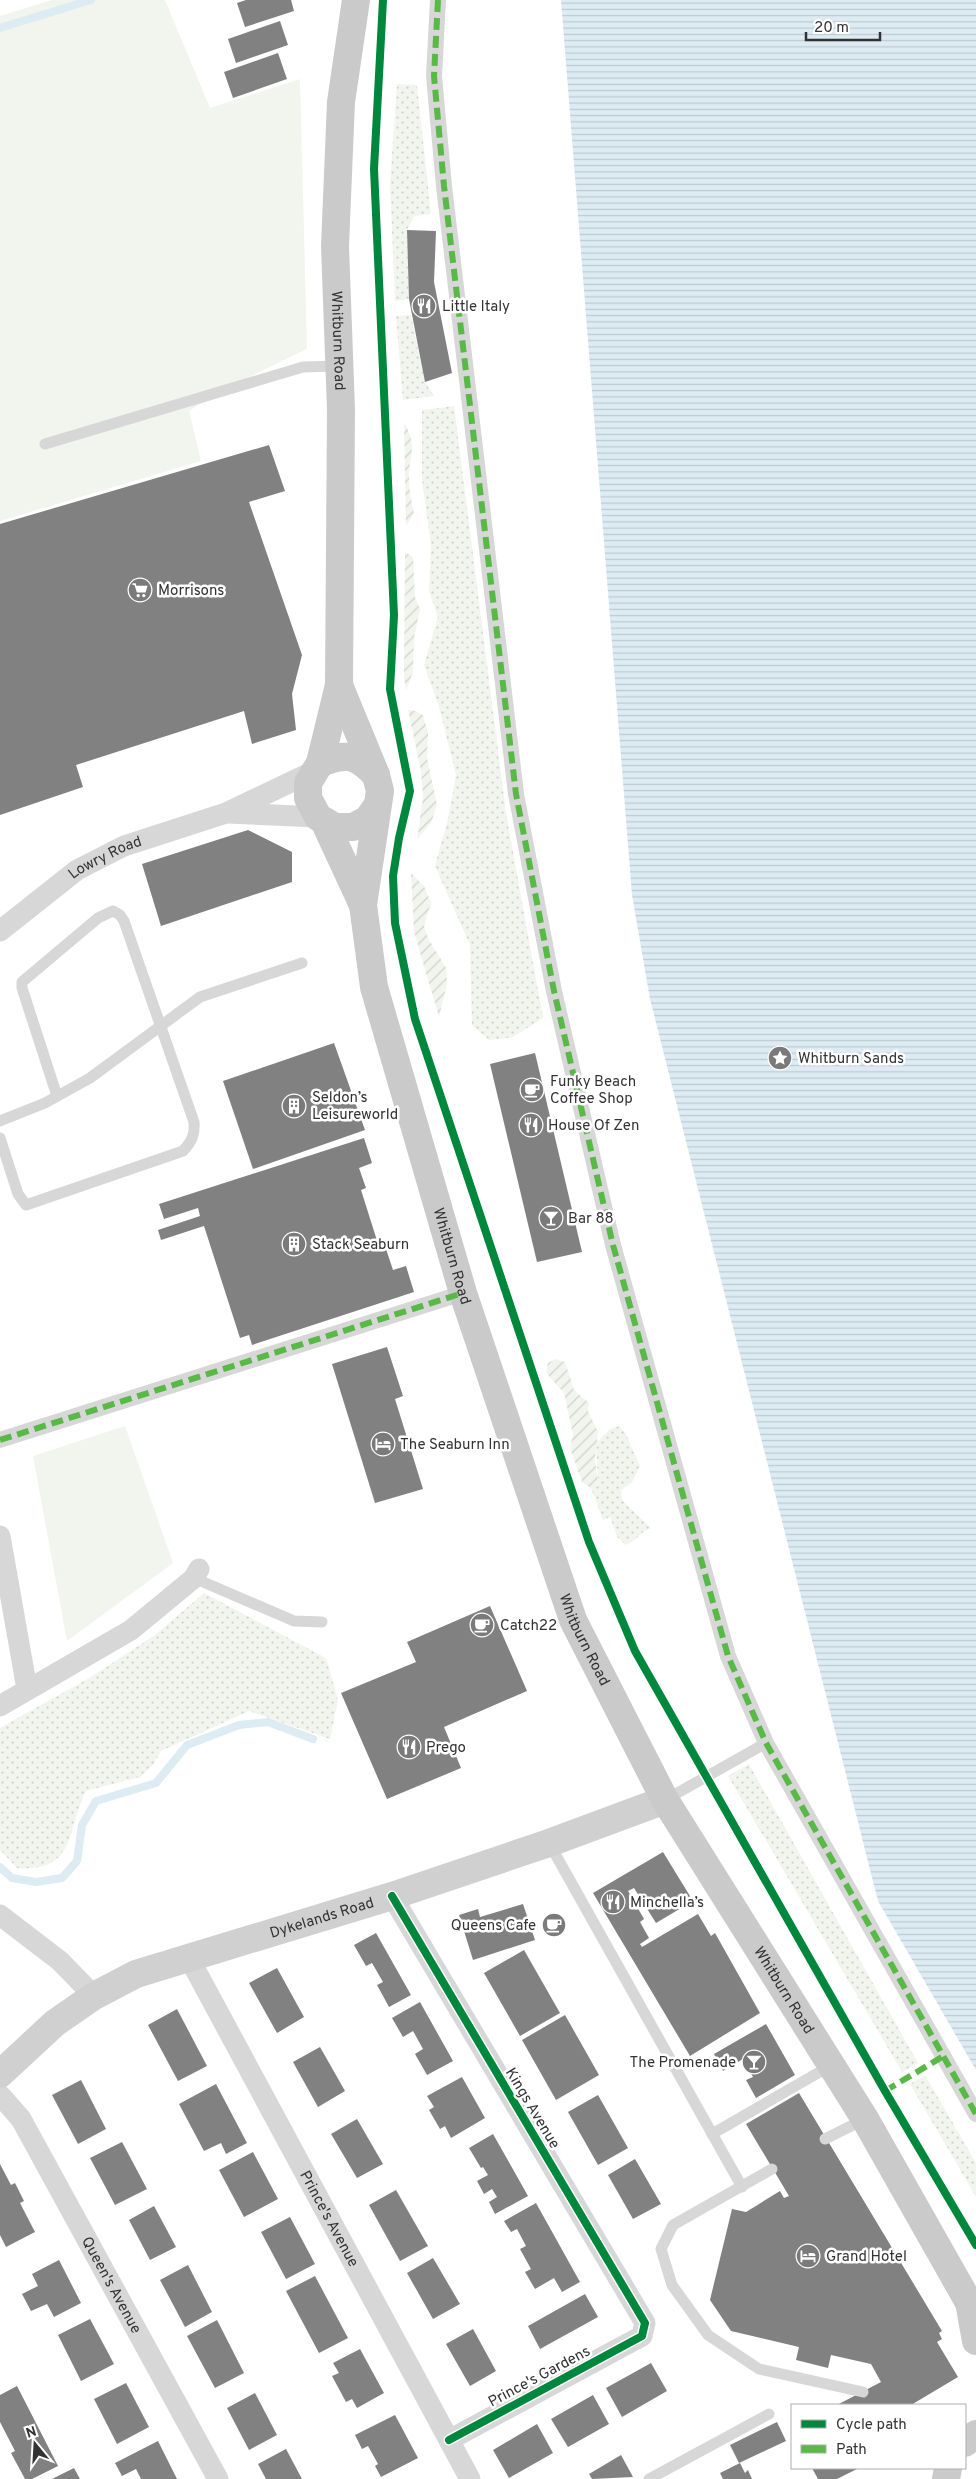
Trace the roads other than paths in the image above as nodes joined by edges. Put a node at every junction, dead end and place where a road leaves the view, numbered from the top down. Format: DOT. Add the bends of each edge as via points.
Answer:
graph roads {
  1 [pos="356,0"];
  2 [pos="438,0"];
  3 [pos="339,366"];
  4 [pos="45,444"];
  5 [pos="339,685"];
  6 [pos="317,767"];
  7 [pos="376,775"];
  8 [pos="377,806"];
  9 [pos="226,813"];
  10 [pos="321,820"];
  11 [pos="362,905"];
  12 [pos="0,932"];
  13 [pos="302,963"];
  14 [pos="160,1026"];
  15 [pos="57,1096"];
  16 [pos="0,1121"];
  17 [pos="0,1138"];
  18 [pos="463,1293"];
  19 [pos="0,1440"];
  20 [pos="0,1536"];
  21 [pos="196,1573"];
  22 [pos="322,1622"];
  23 [pos="28,1689"];
  24 [pos="0,1706"];
  25 [pos="766,1744"];
  26 [pos="665,1800"];
  27 [pos="549,1843"];
  28 [pos="392,1896"];
  29 [pos="0,1915"];
  30 [pos="188,1958"];
  31 [pos="94,1996"];
  32 [pos="830,2066"];
  33 [pos="0,2074"];
  34 [pos="0,2095"];
  35 [pos="976,2114"];
  36 [pos="865,2119"];
  37 [pos="712,2134"];
  38 [pos="825,2139"];
  39 [pos="772,2170"];
  40 [pos="742,2187"];
  41 [pos="973,2308"];
  42 [pos="642,2336"];
  43 [pos="976,2341"];
  44 [pos="863,2392"];
  45 [pos="769,2414"];
  46 [pos="976,2434"];
  47 [pos="449,2440"];
  48 [pos="966,2442"];
  49 [pos="218,2479"];
  50 [pos="470,2479"];
  51 [pos="650,2479"];
  1 -- 3 [label="main road, Whitburn Road" via="341,111 335,246"];
  2 -- 25 [label="street" via="434,76 444,186 516,794 554,991 613,1245 728,1656"];
  3 -- 4 [label="lane" via="304,367"];
  3 -- 5 [label="main road, Whitburn Road"];
  5 -- 6 [label="main road"];
  5 -- 7 [label="main road"];
  6 -- 7 [label="main road" via="340,756 360,759"];
  6 -- 9 [label="street, Lowry Road"];
  6 -- 10 [label="main road" via="308,784 308,798"];
  7 -- 8 [label="main road" via="380,791"];
  8 -- 10 [label="main road" via="368,819 354,827 335,827"];
  8 -- 11 [label="main road"];
  9 -- 10 [label="street, Lowry Road"];
  9 -- 12 [label="street, Lowry Road" via="124,846 77,870"];
  10 -- 11 [label="main road"];
  11 -- 18 [label="main road, Whitburn Road" via="374,987"];
  13 -- 14 [label="lane" via="200,997"];
  14 -- 15 [label="lane" via="90,1078"];
  14 -- 15 [label="lane" via="124,921 113,912 104,915 22,982"];
  14 -- 17 [label="lane" via="194,1122 195,1134 183,1151 26,1205 18,1194"];
  15 -- 16 [label="lane"];
  18 -- 19 [label="street"];
  18 -- 26 [label="main road, Whitburn Road" via="573,1620"];
  20 -- 23 [label="street"];
  21 -- 22 [label="lane" via="294,1621"];
  21 -- 23 [label="street" via="130,1630"];
  23 -- 24 [label="street"];
  25 -- 26 [label="lane"];
  25 -- 35 [label="street"];
  26 -- 27 [label="main road, Dykelands Road"];
  26 -- 32 [label="main road, Whitburn Road"];
  27 -- 28 [label="main road, Dykelands Road"];
  27 -- 37 [label="lane"];
  28 -- 30 [label="main road, Dykelands Road"];
  28 -- 42 [label="street, Kings Avenue" via="645,2324"];
  29 -- 31 [label="street" via="60,1961"];
  30 -- 31 [label="main road, Dykelands Road" via="136,1974"];
  30 -- 47 [label="street, Prince's Avenue"];
  31 -- 33 [label="main road, Dykelands Road" via="55,2023"];
  32 -- 36 [label="main road, Whitburn Road"];
  32 -- 37 [label="lane"];
  34 -- 49 [label="street, Queen's Avenue" via="21,2119"];
  36 -- 38 [label="lane"];
  36 -- 41 [label="main road, Whitburn Road"];
  37 -- 40 [label="lane"];
  39 -- 40 [label="lane"];
  40 -- 44 [label="lane" via="673,2225 661,2249 672,2285 708,2335 759,2369"];
  41 -- 43 [label="main road, Whitburn Road"];
  42 -- 47 [label="street, Prince's Gardens"];
  45 -- 51 [label="lane"];
  46 -- 48 [label="main road"];
  47 -- 50 [label="street, Prince's Avenue"];
}
